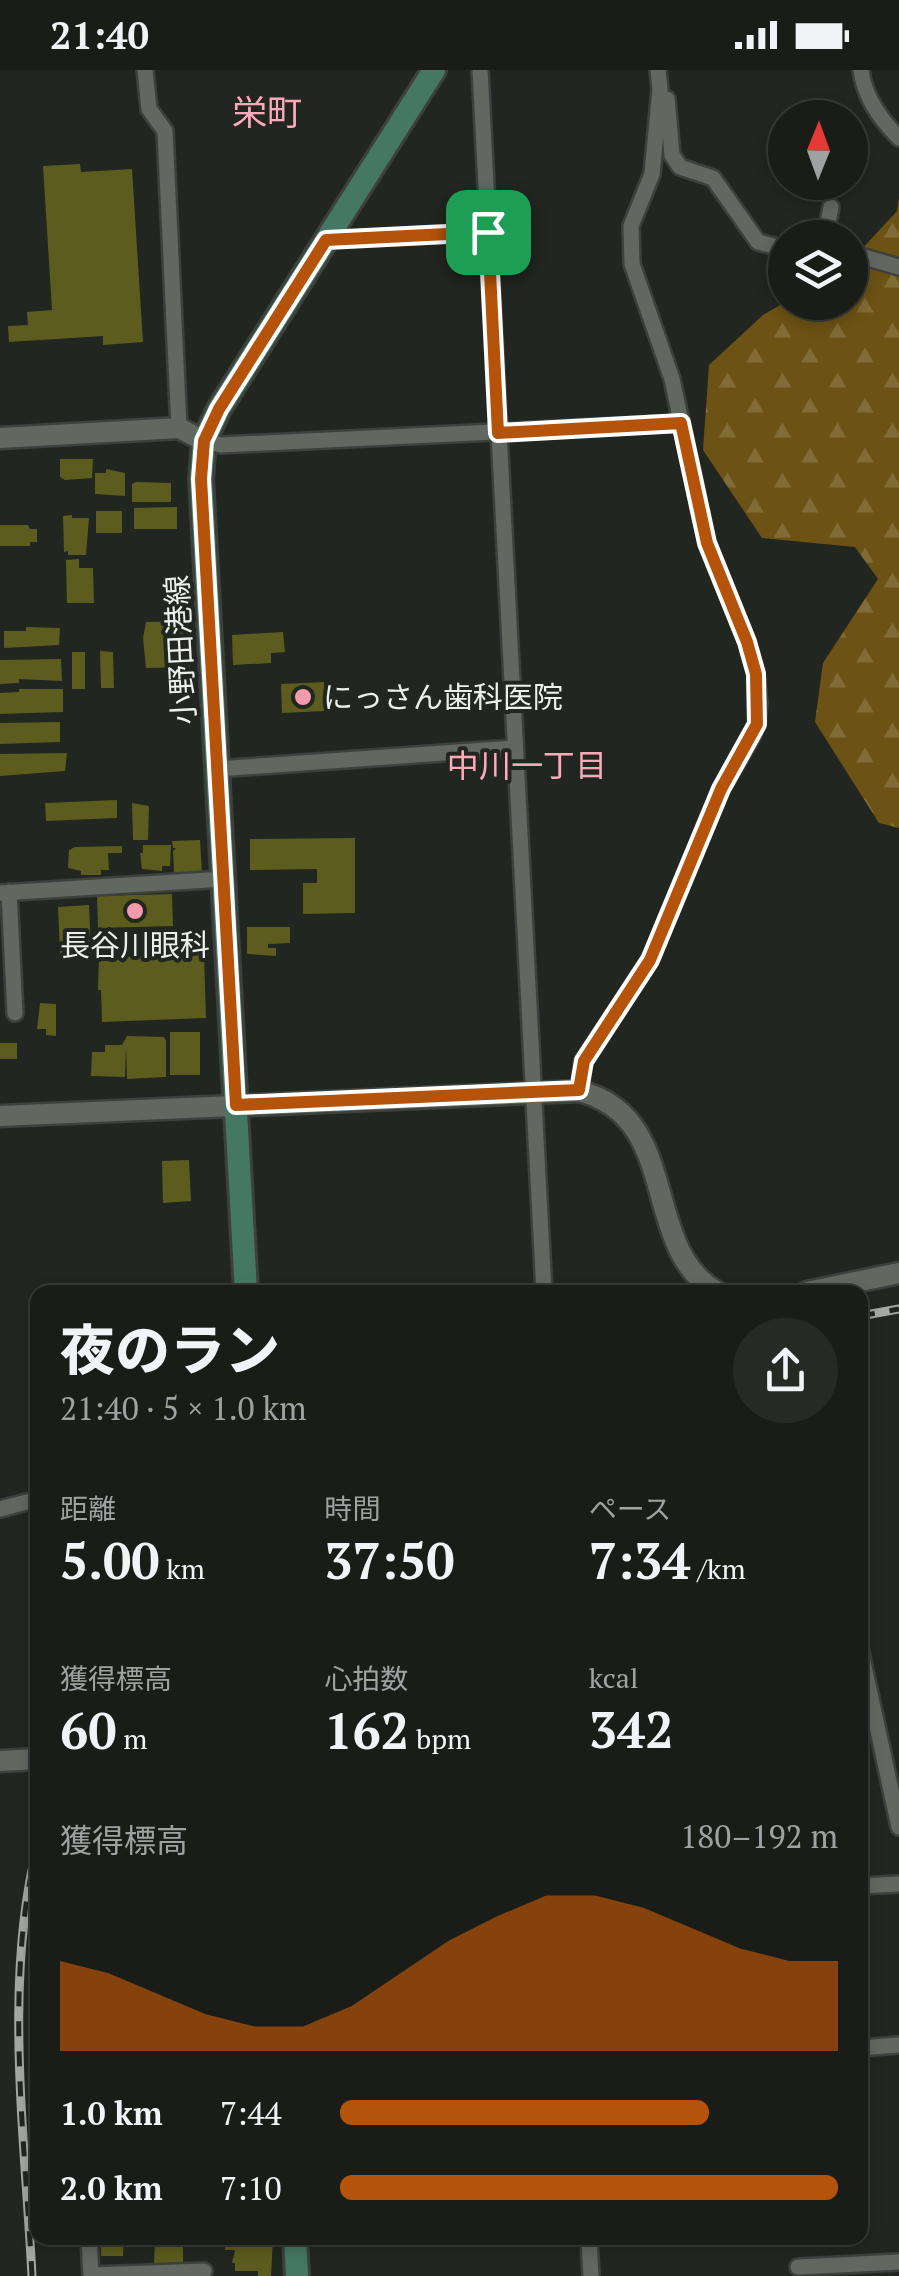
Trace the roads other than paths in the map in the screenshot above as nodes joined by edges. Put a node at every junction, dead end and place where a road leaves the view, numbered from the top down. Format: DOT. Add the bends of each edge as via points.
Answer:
graph roads {
  1 [pos="145,70"];
  2 [pos="434,70"];
  3 [pos="480,70"];
  4 [pos="658,70"];
  5 [pos="861,70"];
  6 [pos="660,88"];
  7 [pos="899,138"];
  8 [pos="831,207"];
  9 [pos="828,220"];
  10 [pos="488,232"];
  11 [pos="326,240"];
  12 [pos="768,245"];
  13 [pos="868,258"];
  14 [pos="899,267"];
  15 [pos="681,423"];
  16 [pos="179,428"];
  17 [pos="498,433"];
  18 [pos="0,438"];
  19 [pos="204,441"];
  20 [pos="514,748"];
  21 [pos="217,769"];
  22 [pos="224,879"];
  23 [pos="5,893"];
  24 [pos="15,1013"];
  25 [pos="579,1090"];
  26 [pos="533,1092"];
  27 [pos="236,1105"];
  28 [pos="0,1116"];
  29 [pos="899,1273"];
  30 [pos="246,1285"];
  31 [pos="544,1285"];
  32 [pos="708,1285"];
  33 [pos="840,1285"];
  34 [pos="30,1501"];
  35 [pos="0,1509"];
  36 [pos="868,1732"];
  37 [pos="30,1759"];
  38 [pos="0,1761"];
  39 [pos="899,1827"];
  40 [pos="899,1884"];
  41 [pos="868,1886"];
  42 [pos="899,2045"];
  43 [pos="868,2047"];
  44 [pos="89,2245"];
  45 [pos="295,2245"];
  46 [pos="589,2245"];
  47 [pos="899,2262"];
  48 [pos="798,2268"];
  49 [pos="204,2271"];
  50 [pos="90,2275"];
  51 [pos="297,2276"];
  52 [pos="591,2276"];
  1 -- 16 [label="street" via="149,109 165,131"];
  2 -- 11 [label="main road, 小野田港線"];
  3 -- 10 [label="street"];
  4 -- 6 [label="street"];
  5 -- 7 [label="street" via="868,95"];
  6 -- 12 [label="street" via="680,167 713,178 758,242"];
  6 -- 15 [label="street" via="652,174 630,244"];
  8 -- 9 [label="street"];
  10 -- 11 [label="street"];
  10 -- 17 [label="street"];
  11 -- 19 [label="main road, 小野田港線"];
  13 -- 14 [label="street"];
  15 -- 17 [label="street"];
  15 -- 25 [label="street" via="707,543 756,674 757,724 721,789 650,960 584,1061"];
  16 -- 18 [label="street"];
  16 -- 19 [label="street"];
  17 -- 19 [label="street"];
  17 -- 20 [label="street"];
  19 -- 21 [label="main road, 小野田港線"];
  20 -- 21 [label="street"];
  20 -- 26 [label="street"];
  21 -- 22 [label="main road, 小野田港線"];
  22 -- 23 [label="street"];
  22 -- 27 [label="main road, 小野田港線"];
  23 -- 24 [label="street"];
  25 -- 26 [label="street"];
  25 -- 32 [label="street" via="613,1104 634,1127 681,1255"];
  26 -- 27 [label="street"];
  26 -- 31 [label="street"];
  27 -- 28 [label="street"];
  27 -- 30 [label="main road, 小野田港線"];
  29 -- 33 [label="street"];
  34 -- 35 [label="street"];
  36 -- 39 [label="street"];
  37 -- 38 [label="street"];
  40 -- 41 [label="street"];
  42 -- 43 [label="street"];
  44 -- 50 [label="street"];
  45 -- 51 [label="main road"];
  46 -- 52 [label="street"];
  47 -- 48 [label="street"];
  49 -- 50 [label="street"];
}
